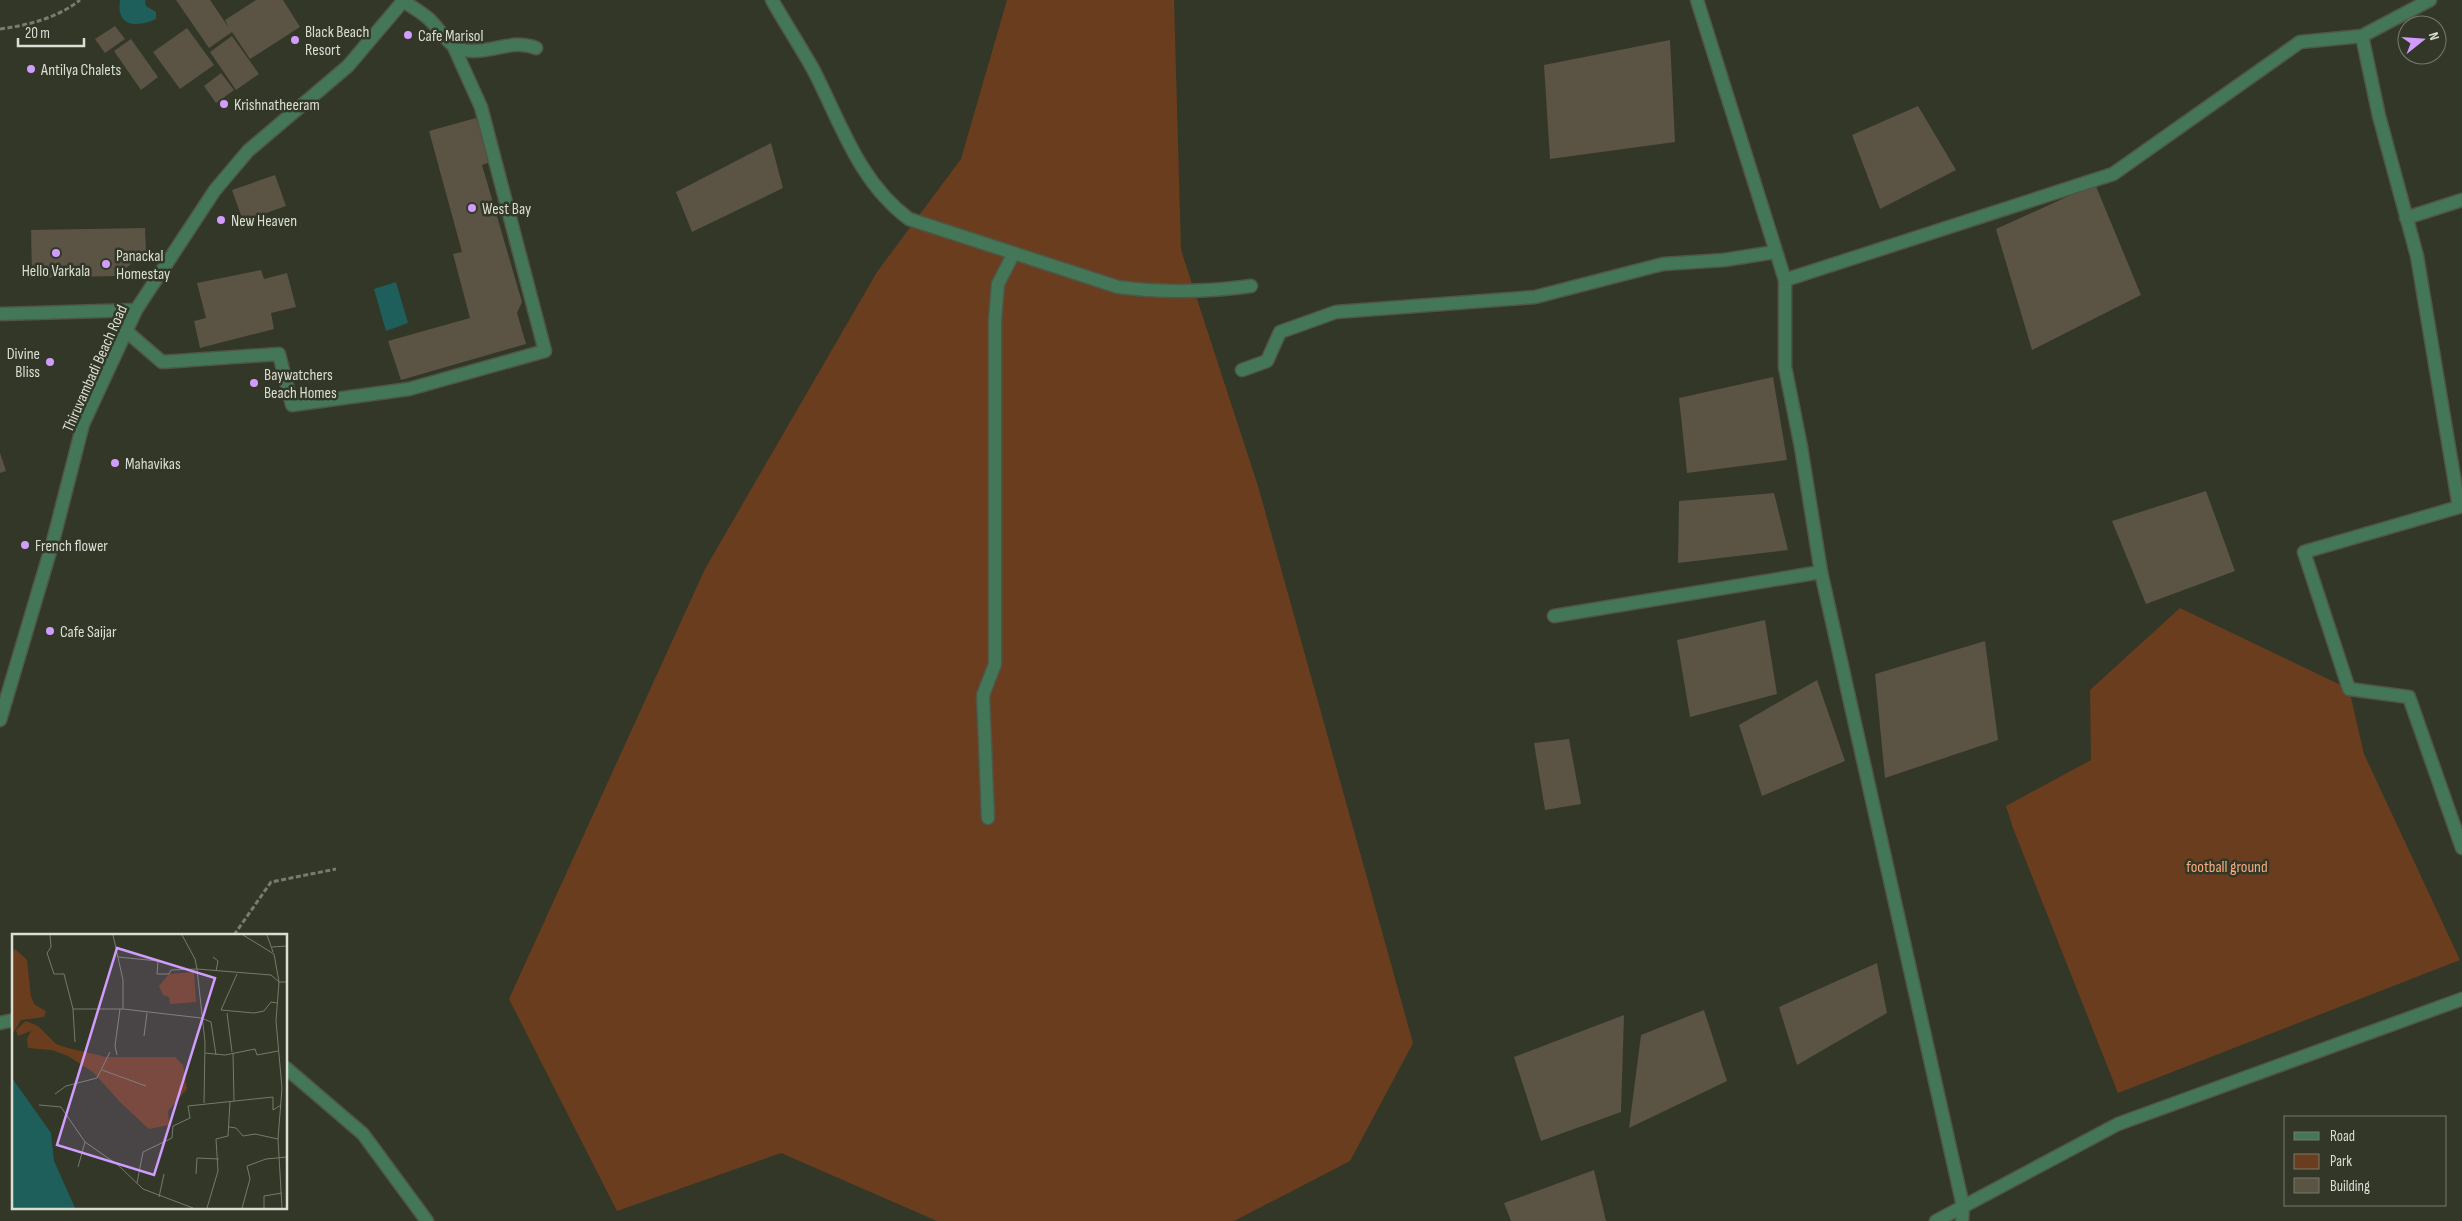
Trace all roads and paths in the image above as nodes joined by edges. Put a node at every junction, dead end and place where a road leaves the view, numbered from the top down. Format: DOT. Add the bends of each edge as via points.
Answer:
graph roads {
  1 [pos="80,0"];
  2 [pos="772,0"];
  3 [pos="1697,0"];
  4 [pos="2430,0"];
  5 [pos="404,1"];
  6 [pos="0,29"];
  7 [pos="2362,36"];
  8 [pos="453,45"];
  9 [pos="536,48"];
  10 [pos="2462,200"];
  11 [pos="2406,218"];
  12 [pos="1775,252"];
  13 [pos="1014,253"];
  14 [pos="1785,280"];
  15 [pos="1251,286"];
  16 [pos="136,310"];
  17 [pos="0,314"];
  18 [pos="126,331"];
  19 [pos="1242,370"];
  20 [pos="1821,572"];
  21 [pos="1554,616"];
  22 [pos="0,720"];
  23 [pos="988,818"];
  24 [pos="2462,848"];
  25 [pos="336,869"];
  26 [pos="235,934"];
  27 [pos="2462,999"];
  28 [pos="288,1070"];
  29 [pos="1963,1206"];
  30 [pos="427,1221"];
  31 [pos="1936,1221"];
  32 [pos="1962,1221"];
  1 -- 6 [label="path" via="67,10 27,25"];
  2 -- 13 [label="street" via="812,68 861,168 894,208 909,218"];
  3 -- 12 [label="street"];
  4 -- 7 [label="street"];
  5 -- 8 [label="street" via="430,20"];
  5 -- 16 [label="street, Thiruvambadi Beach Road" via="348,66 248,152 215,190"];
  7 -- 11 [label="street"];
  7 -- 14 [label="street" via="2300,42 2113,174"];
  8 -- 9 [label="street" via="472,51 516,44"];
  8 -- 18 [label="street" via="481,107 545,351 409,389 292,405 280,354 162,362"];
  10 -- 11 [label="street"];
  11 -- 24 [label="street" via="2417,256 2459,507 2304,552 2349,689 2409,697"];
  12 -- 14 [label="street"];
  12 -- 19 [label="street" via="1724,260 1663,264 1535,298 1336,312 1280,332 1267,361"];
  13 -- 15 [label="street" via="1118,287 1154,292 1207,292"];
  13 -- 23 [label="street" via="998,284 995,320 995,664 983,695"];
  14 -- 20 [label="street" via="1784,367 1801,447"];
  16 -- 17 [label="street"];
  16 -- 18 [label="street, Thiruvambadi Beach Road"];
  18 -- 22 [label="street, Thiruvambadi Beach Road" via="83,424 52,545"];
  20 -- 21 [label="street"];
  20 -- 29 [label="street"];
  25 -- 26 [label="path" via="271,882"];
  27 -- 29 [label="street" via="2118,1124"];
  28 -- 30 [label="street" via="363,1134"];
  29 -- 31 [label="street"];
  29 -- 32 [label="street"];
}
